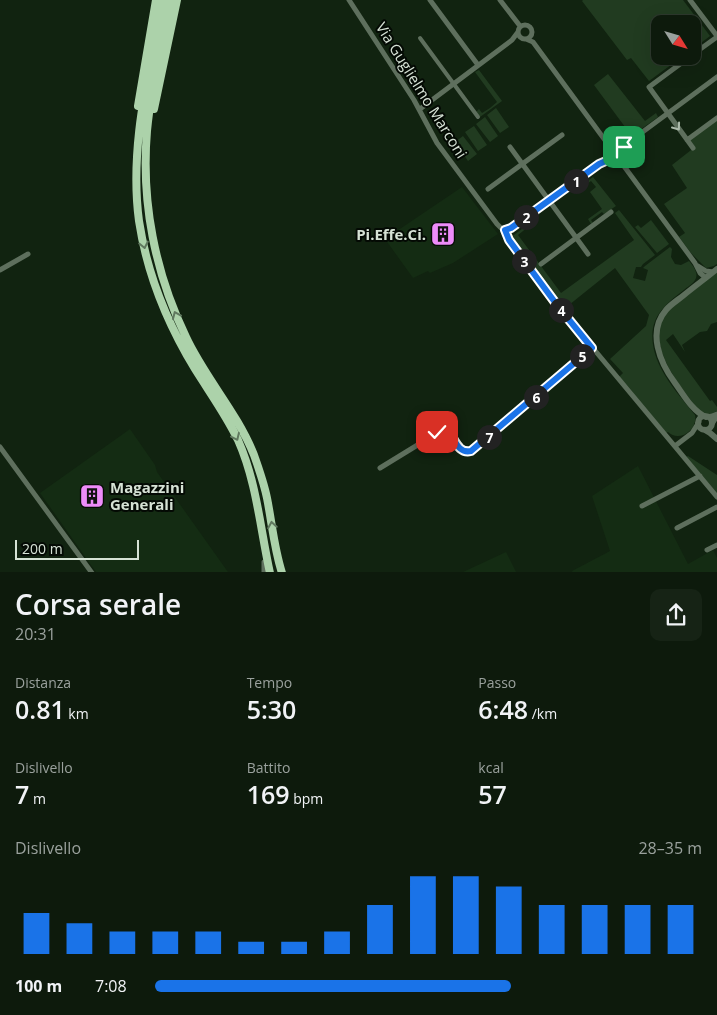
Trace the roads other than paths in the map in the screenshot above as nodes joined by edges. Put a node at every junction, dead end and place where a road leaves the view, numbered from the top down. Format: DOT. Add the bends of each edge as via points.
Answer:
graph roads {
  1 [pos="156,0"];
  2 [pos="162,0"];
  3 [pos="169,0"];
  4 [pos="177,0"];
  5 [pos="349,0"];
  6 [pos="430,0"];
  7 [pos="500,0"];
  8 [pos="692,1"];
  9 [pos="519,29"];
  10 [pos="531,34"];
  11 [pos="717,37"];
  12 [pos="420,38"];
  13 [pos="524,38"];
  14 [pos="512,40"];
  15 [pos="533,42"];
  16 [pos="701,49"];
  17 [pos="478,65"];
  18 [pos="680,65"];
  19 [pos="717,77"];
  20 [pos="453,84"];
  21 [pos="420,109"];
  22 [pos="668,113"];
  23 [pos="478,117"];
  24 [pos="717,118"];
  25 [pos="562,135"];
  26 [pos="687,140"];
  27 [pos="629,142"];
  28 [pos="510,147"];
  29 [pos="616,147"];
  30 [pos="693,148"];
  31 [pos="609,150"];
  32 [pos="617,157"];
  33 [pos="523,164"];
  34 [pos="599,164"];
  35 [pos="488,189"];
  36 [pos="147,196"];
  37 [pos="549,200"];
  38 [pos="611,212"];
  39 [pos="139,217"];
  40 [pos="505,230"];
  41 [pos="576,238"];
  42 [pos="28,254"];
  43 [pos="588,254"];
  44 [pos="541,264"];
  45 [pos="695,264"];
  46 [pos="0,270"];
  47 [pos="715,271"];
  48 [pos="706,278"];
  49 [pos="696,286"];
  50 [pos="592,348"];
  51 [pos="695,409"];
  52 [pos="717,415"];
  53 [pos="706,417"];
  54 [pos="699,422"];
  55 [pos="712,424"];
  56 [pos="704,430"];
  57 [pos="692,433"];
  58 [pos="716,438"];
  59 [pos="675,446"];
  60 [pos="0,447"];
  61 [pos="380,468"];
  62 [pos="700,476"];
  63 [pos="717,497"];
  64 [pos="642,506"];
  65 [pos="717,507"];
  66 [pos="676,528"];
  67 [pos="717,545"];
  68 [pos="265,546"];
  69 [pos="707,550"];
  70 [pos="92,572"];
  71 [pos="264,572"];
  72 [pos="270,572"];
  73 [pos="282,572"];
  1 -- 39 [label="highway" via="139,96 133,158 134,196"];
  2 -- 39 [label="highway" via="140,125 136,172"];
  3 -- 36 [label="highway" via="149,117"];
  4 -- 36 [label="highway" via="152,124"];
  5 -- 21 [label="street, Via Guglielmo Marconi"];
  6 -- 17 [label="street"];
  7 -- 9 [label="street"];
  8 -- 11 [label="street"];
  9 -- 10 [label="street" via="528,26"];
  9 -- 13 [label="street" via="518,35"];
  9 -- 14 [label="street"];
  10 -- 13 [label="street"];
  10 -- 15 [label="street"];
  11 -- 16 [label="street"];
  12 -- 20 [label="street"];
  13 -- 14 [label="street"];
  13 -- 15 [label="street"];
  14 -- 17 [label="street"];
  15 -- 31 [label="street"];
  17 -- 20 [label="street"];
  18 -- 22 [label="street" via="649,87"];
  19 -- 22 [label="street"];
  20 -- 21 [label="street"];
  20 -- 23 [label="street"];
  21 -- 40 [label="street, Via Guglielmo Marconi" via="437,143 497,224"];
  22 -- 26 [label="street, one-way"];
  22 -- 27 [label="street"];
  24 -- 26 [label="street"];
  25 -- 33 [label="street"];
  26 -- 30 [label="street"];
  27 -- 29 [label="street"];
  27 -- 32 [label="street"];
  28 -- 33 [label="street"];
  29 -- 31 [label="street"];
  29 -- 32 [label="street" via="619,149"];
  31 -- 32 [label="street" via="608,157"];
  31 -- 34 [label="street"];
  32 -- 34 [label="street"];
  32 -- 45 [label="street"];
  33 -- 35 [label="street"];
  33 -- 37 [label="street"];
  34 -- 37 [label="street"];
  73 -- 36 [label="highway, one-way" via="267,498 250,445 194,354 173,308 156,255"];
  37 -- 40 [label="street"];
  37 -- 41 [label="street"];
  38 -- 41 [label="street"];
  39 -- 68 [label="highway, one-way" via="149,269 164,311 230,423 247,462"];
  40 -- 50 [label="street, Via Guglielmo Marconi" via="509,240"];
  41 -- 43 [label="street"];
  41 -- 44 [label="street"];
  42 -- 46 [label="street"];
  45 -- 47 [label="street" via="706,271"];
  45 -- 48 [label="street"];
  45 -- 49 [label="street" via="698,271"];
  47 -- 48 [label="street"];
  48 -- 49 [label="street"];
  49 -- 51 [label="street" via="666,310 658,323 656,336 666,370"];
  50 -- 59 [label="street, Via Guglielmo Marconi"];
  50 -- 61 [label="street" via="471,451 462,451 449,432 442,430"];
  51 -- 53 [label="street"];
  51 -- 54 [label="street"];
  52 -- 53 [label="street"];
  52 -- 55 [label="street"];
  53 -- 54 [label="street"];
  53 -- 55 [label="street"];
  54 -- 56 [label="street"];
  54 -- 57 [label="street"];
  55 -- 56 [label="street"];
  55 -- 58 [label="street"];
  56 -- 57 [label="street"];
  56 -- 58 [label="street"];
  57 -- 59 [label="street"];
  59 -- 62 [label="street, Via Guglielmo Marconi"];
  60 -- 70 [label="street"];
  62 -- 63 [label="street, Via Guglielmo Marconi"];
  62 -- 64 [label="street"];
  65 -- 66 [label="street"];
  67 -- 69 [label="street"];
  68 -- 71 [label="street"];
  68 -- 72 [label="highway"];
}
